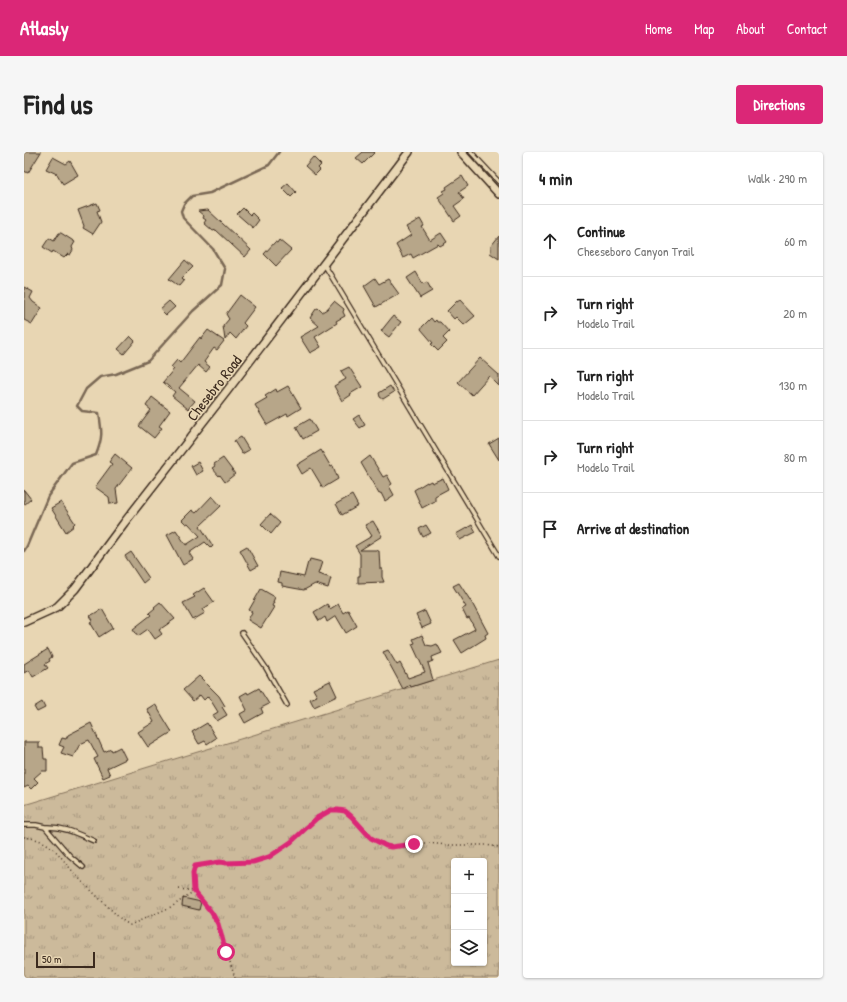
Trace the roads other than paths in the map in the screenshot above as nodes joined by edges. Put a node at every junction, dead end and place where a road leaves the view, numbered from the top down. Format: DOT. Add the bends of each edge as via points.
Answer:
graph roads {
  1 [pos="409,152"];
  2 [pos="461,152"];
  3 [pos="471,152"];
  4 [pos="499,182"];
  5 [pos="499,194"];
  6 [pos="324,264"];
  7 [pos="499,556"];
  8 [pos="24,622"];
  9 [pos="242,633"];
  10 [pos="287,705"];
  11 [pos="24,825"];
  12 [pos="44,827"];
  13 [pos="94,841"];
  14 [pos="83,867"];
  1 -- 6 [label="street, Chesebro Road"];
  2 -- 5 [label="street"];
  3 -- 4 [label="lane"];
  6 -- 7 [label="lane"];
  6 -- 8 [label="street, Chesebro Road" via="75,589 57,607"];
  9 -- 10 [label="lane"];
  11 -- 12 [label="lane"];
  12 -- 13 [label="lane" via="55,826"];
  12 -- 14 [label="lane"];
}
